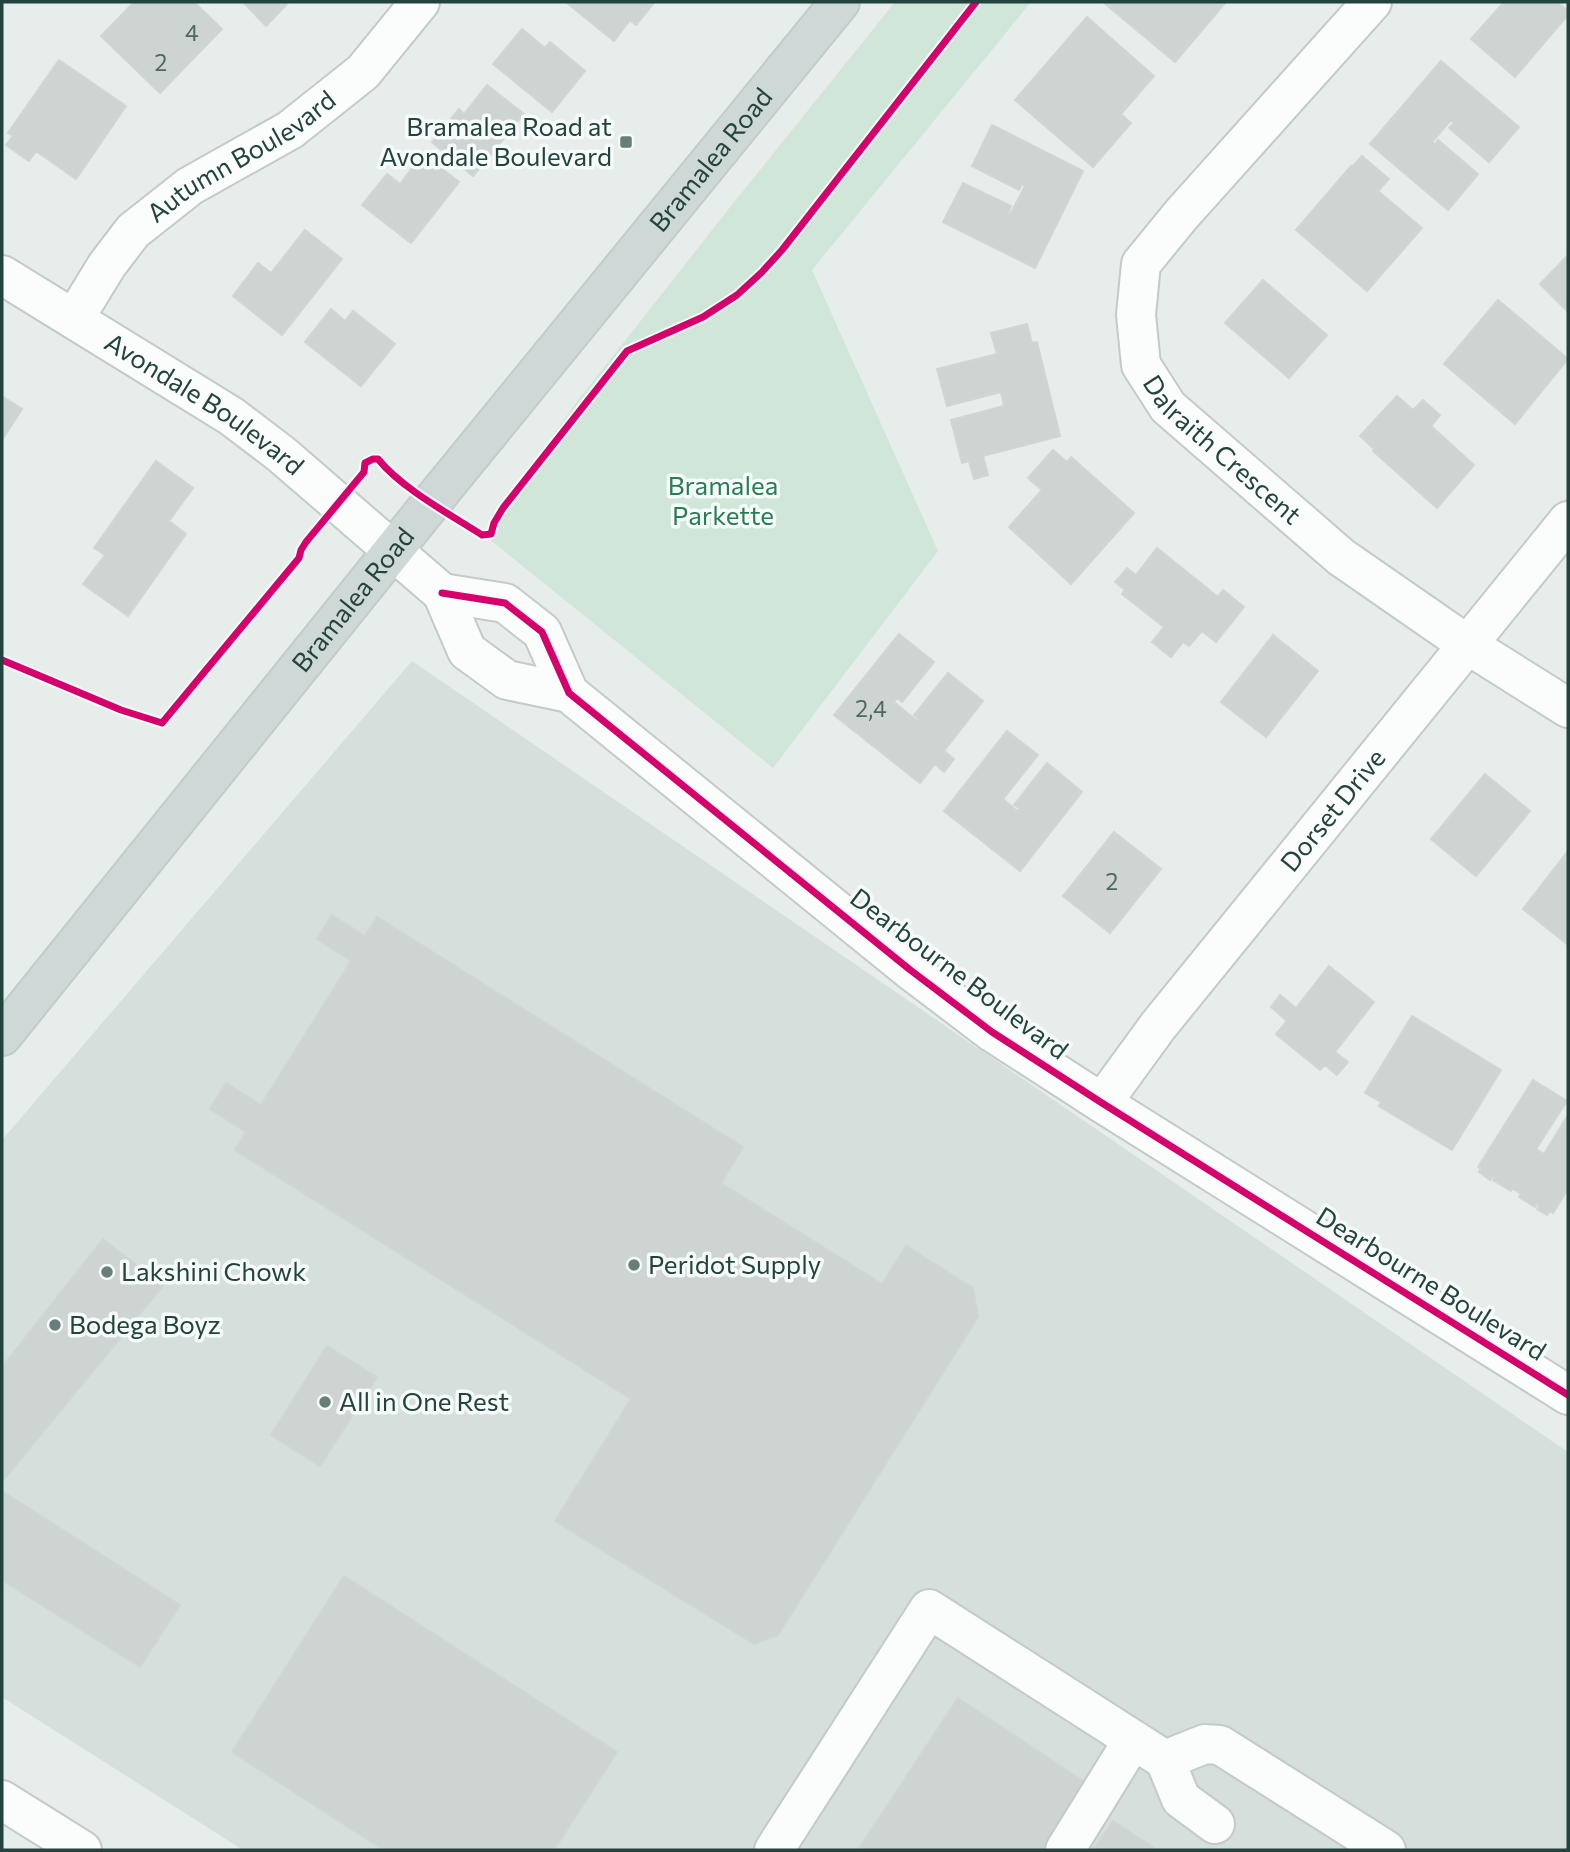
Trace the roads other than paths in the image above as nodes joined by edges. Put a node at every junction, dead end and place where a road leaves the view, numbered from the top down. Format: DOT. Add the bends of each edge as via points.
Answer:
graph roads {
  1 [pos="420,2"];
  2 [pos="840,2"];
  3 [pos="1371,2"];
  4 [pos="2,275"];
  5 [pos="74,319"];
  6 [pos="1568,521"];
  7 [pos="393,551"];
  8 [pos="442,593"];
  9 [pos="1468,645"];
  10 [pos="569,692"];
  11 [pos="1568,708"];
  12 [pos="2,1036"];
  13 [pos="1102,1103"];
  14 [pos="1568,1395"];
  15 [pos="1133,1740"];
  16 [pos="1165,1760"];
  17 [pos="2,1800"];
  18 [pos="1215,1824"];
  19 [pos="82,1850"];
  20 [pos="774,1850"];
  21 [pos="1065,1850"];
  22 [pos="1386,1850"];
  1 -- 5 [label="street, Autumn Boulevard" via="363,72 322,106 290,130 190,186 133,231"];
  2 -- 7 [label="main road, Bramalea Road"];
  3 -- 9 [label="street, Dalraith Crescent" via="1141,264 1136,315 1141,365 1168,407 1230,462 1341,557"];
  4 -- 5 [label="street, Avondale Boulevard"];
  5 -- 7 [label="street, Avondale Boulevard" via="230,416"];
  6 -- 9 [label="street, Dorset Drive"];
  7 -- 8 [label="street, Dearbourne Boulevard"];
  7 -- 12 [label="main road, Bramalea Road"];
  8 -- 10 [label="street, Dearbourne Boulevard" via="467,651 507,680"];
  8 -- 10 [label="street, Dearbourne Boulevard" via="505,603 542,632"];
  9 -- 11 [label="street, Dalraith Crescent"];
  9 -- 13 [label="street, Dorset Drive" via="1158,1026"];
  10 -- 13 [label="street, Dearbourne Boulevard" via="909,969 992,1032"];
  13 -- 14 [label="street, Dearbourne Boulevard"];
  15 -- 16 [label="street"];
  15 -- 20 [label="street" via="929,1609"];
  15 -- 21 [label="street"];
  16 -- 18 [label="street" via="1181,1799"];
  16 -- 22 [label="street" via="1205,1744 1220,1745"];
  17 -- 19 [label="street"];
}
